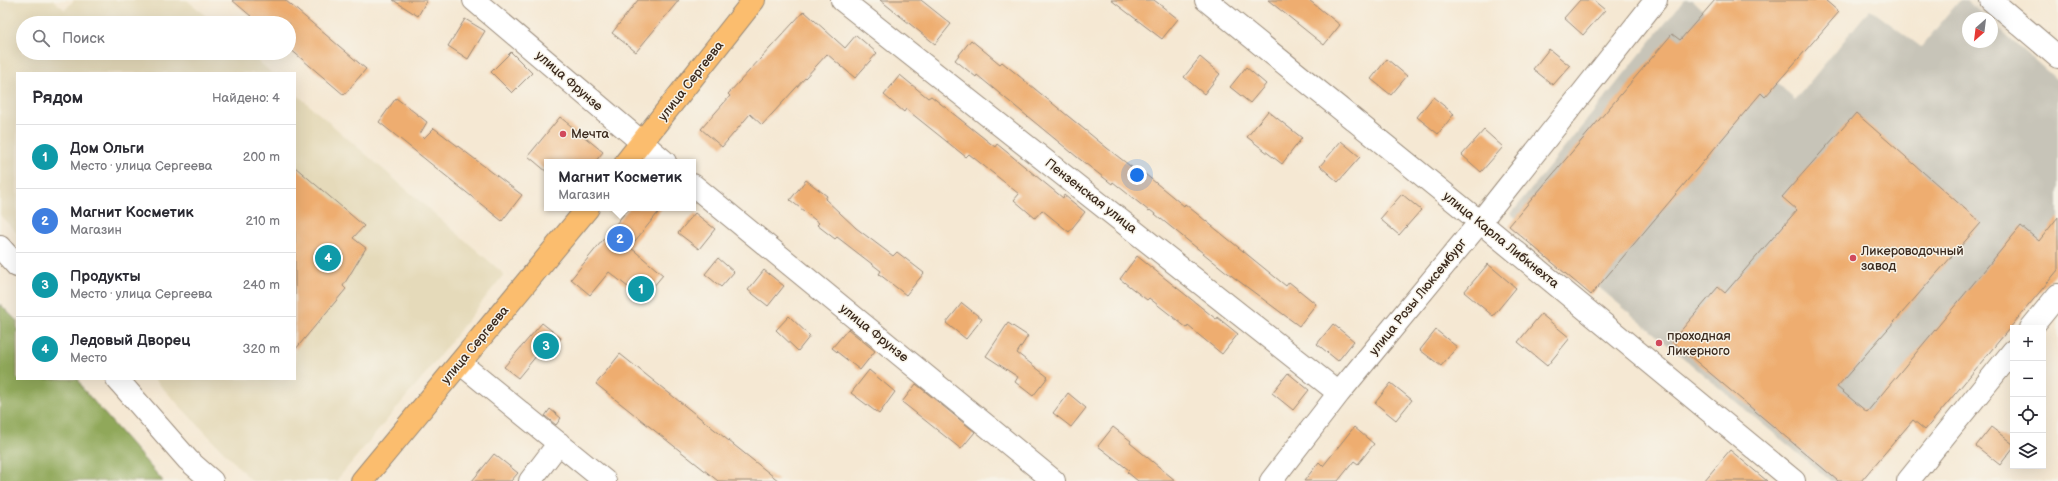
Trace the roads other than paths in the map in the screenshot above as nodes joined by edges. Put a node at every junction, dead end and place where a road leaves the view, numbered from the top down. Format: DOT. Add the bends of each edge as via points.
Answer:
graph roads {
  1 [pos="474,0"];
  2 [pos="754,0"];
  3 [pos="842,0"];
  4 [pos="1206,0"];
  5 [pos="1656,0"];
  6 [pos="1991,0"];
  7 [pos="2058,57"];
  8 [pos="642,143"];
  9 [pos="629,159"];
  10 [pos="661,159"];
  11 [pos="696,187"];
  12 [pos="586,211"];
  13 [pos="1480,222"];
  14 [pos="0,247"];
  15 [pos="16,265"];
  16 [pos="2058,295"];
  17 [pos="2033,325"];
  18 [pos="2010,355"];
  19 [pos="460,363"];
  20 [pos="118,380"];
  21 [pos="1339,392"];
  22 [pos="559,443"];
  23 [pos="212,481"];
  24 [pos="362,481"];
  25 [pos="530,481"];
  26 [pos="605,481"];
  27 [pos="1054,481"];
  28 [pos="1271,481"];
  29 [pos="1794,481"];
  30 [pos="1908,481"];
  1 -- 8 [label="street, улица Фрунзе"];
  2 -- 8 [label="main road, улица Сергеева"];
  3 -- 21 [label="street, Пензенская улица"];
  4 -- 13 [label="street, улица Карла Либкнехта"];
  5 -- 13 [label="street, улица Розы Люксембург"];
  6 -- 7 [label="street"];
  8 -- 9 [label="main road, улица Сергеева"];
  8 -- 10 [label="street, улица Фрунзе"];
  11 -- 27 [label="street, улица Фрунзе"];
  12 -- 19 [label="main road, улица Сергеева"];
  13 -- 21 [label="street, улица Розы Люксембург"];
  13 -- 29 [label="street, улица Карла Либкнехта"];
  14 -- 15 [label="street"];
  16 -- 17 [label="street"];
  18 -- 30 [label="street"];
  19 -- 22 [label="street"];
  19 -- 24 [label="main road, улица Сергеева"];
  20 -- 23 [label="street" via="188,460"];
  21 -- 28 [label="street, улица Розы Люксембург"];
  22 -- 25 [label="street"];
  22 -- 26 [label="street"];
}
